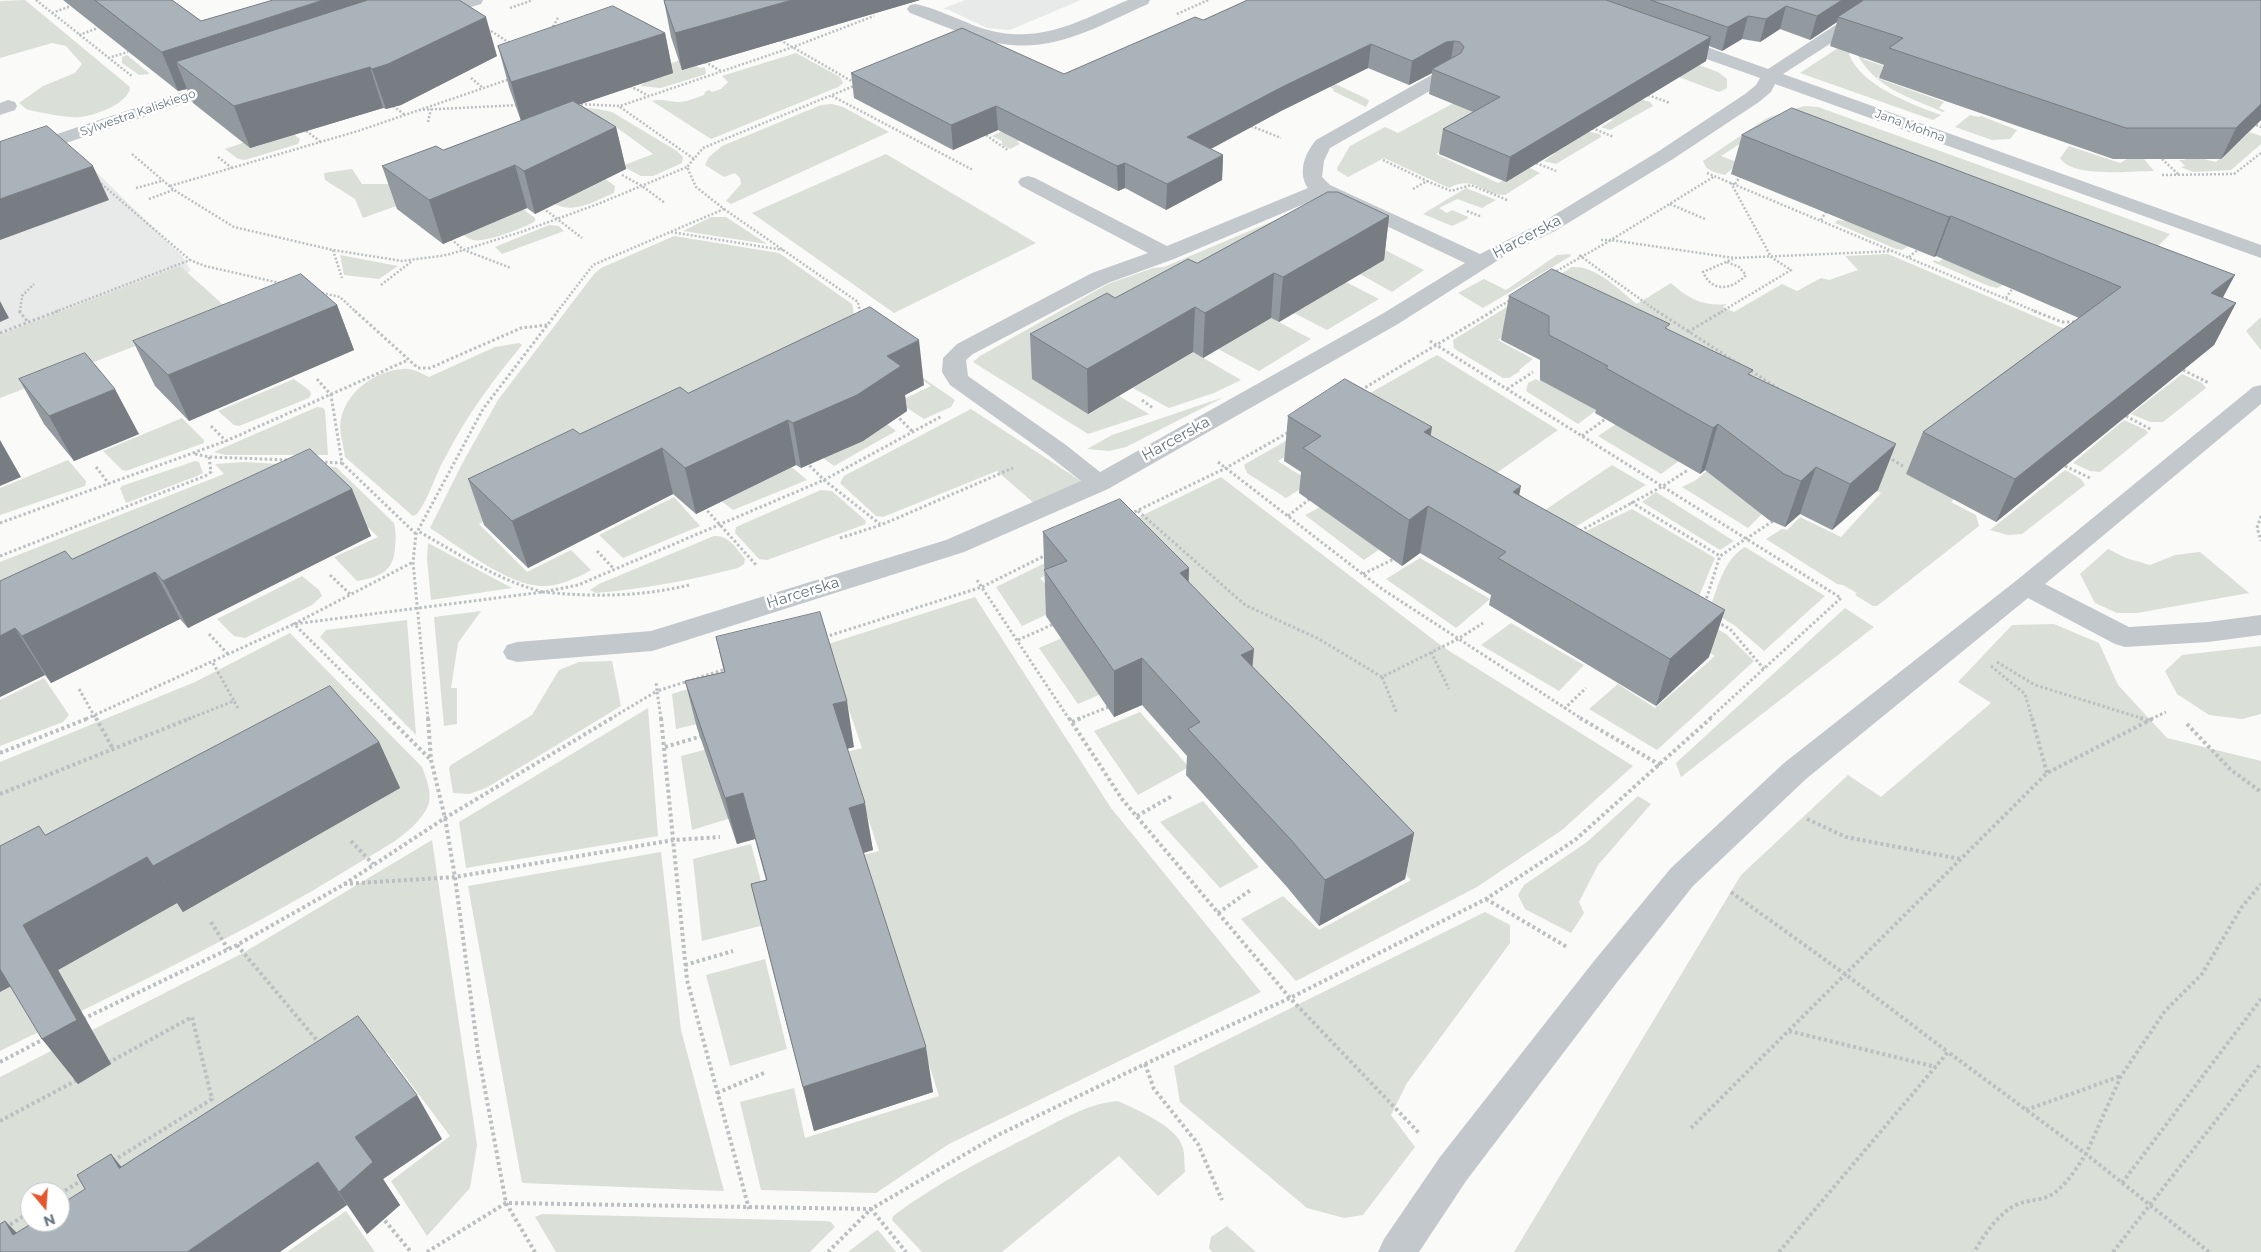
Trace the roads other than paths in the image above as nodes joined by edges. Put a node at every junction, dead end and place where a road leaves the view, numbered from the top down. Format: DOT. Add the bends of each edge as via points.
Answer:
graph roads {
  1 [pos="476,0"];
  2 [pos="1142,0"];
  3 [pos="1886,0"];
  4 [pos="916,9"];
  5 [pos="415,20"];
  6 [pos="1658,36"];
  7 [pos="1450,72"];
  8 [pos="1770,76"];
  9 [pos="240,79"];
  10 [pos="0,159"];
  11 [pos="1028,182"];
  12 [pos="1323,189"];
  13 [pos="2261,252"];
  14 [pos="1166,254"];
  15 [pos="1481,262"];
  16 [pos="2261,392"];
  17 [pos="1100,483"];
  18 [pos="2026,586"];
  19 [pos="2261,625"];
  20 [pos="517,652"];
  21 [pos="1397,1252"];
  1 -- 5 [label="street"];
  2 -- 4 [label="street" via="1067,32 1029,40 993,36"];
  3 -- 8 [label="street, Harcerska"];
  6 -- 8 [label="street, Jana Mohna"];
  7 -- 12 [label="street" via="1323,144 1318,150 1312,177 1314,183"];
  8 -- 13 [label="street, Jana Mohna"];
  8 -- 15 [label="street, Harcerska" via="1764,88 1752,98 1666,155 1548,227"];
  9 -- 10 [label="street, Sylwestra Kaliskiego"];
  11 -- 14 [label="street"];
  12 -- 14 [label="street"];
  12 -- 15 [label="street"];
  14 -- 17 [label="street" via="1072,291 954,358 953,368 958,380"];
  15 -- 17 [label="street, Harcerska" via="1390,318"];
  16 -- 18 [label="street"];
  17 -- 20 [label="street, Harcerska" via="955,546 652,641"];
  18 -- 19 [label="street" via="2125,637"];
  18 -- 21 [label="street" via="1795,771 1682,877 1453,1169"];
}
